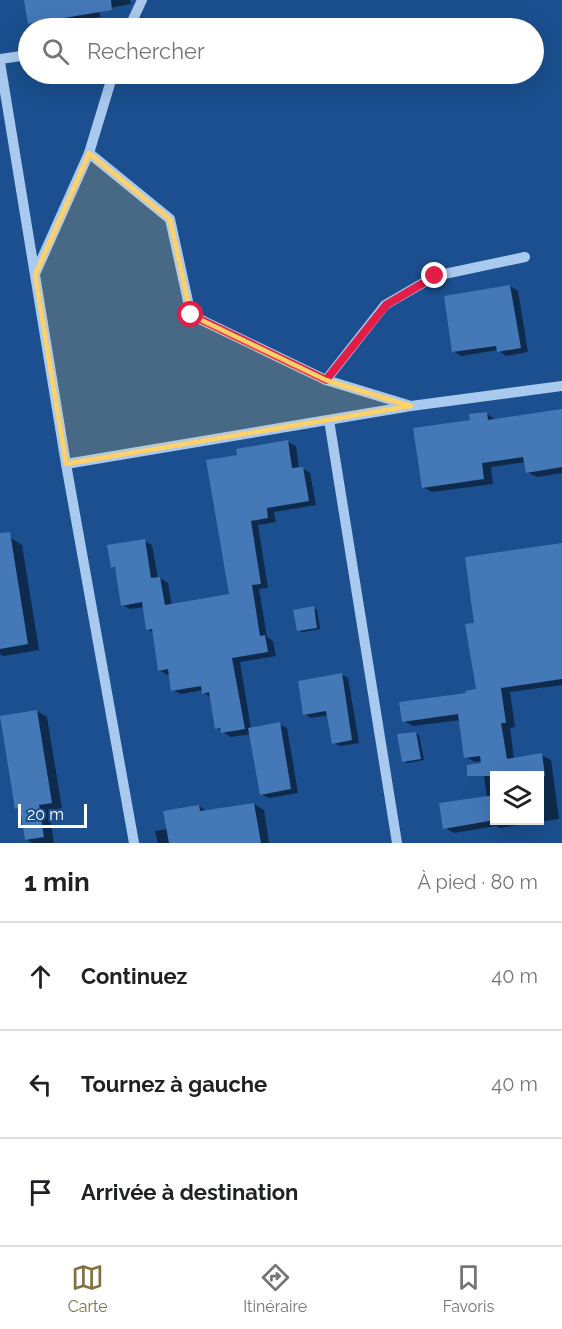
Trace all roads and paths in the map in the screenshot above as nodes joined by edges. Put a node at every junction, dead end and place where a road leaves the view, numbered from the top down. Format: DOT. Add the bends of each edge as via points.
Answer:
graph roads {
  1 [pos="142,0"];
  2 [pos="134,18"];
  3 [pos="18,57"];
  4 [pos="0,61"];
  5 [pos="110,84"];
  6 [pos="89,153"];
  7 [pos="525,257"];
  8 [pos="35,274"];
  9 [pos="326,380"];
  10 [pos="562,386"];
  11 [pos="411,406"];
  12 [pos="328,420"];
  13 [pos="66,464"];
  14 [pos="134,843"];
  15 [pos="397,843"];
  1 -- 2 [label="street"];
  3 -- 4 [label="street"];
  4 -- 8 [label="street"];
  5 -- 6 [label="street"];
  6 -- 8 [label="street"];
  6 -- 9 [label="street" via="170,219 191,315"];
  7 -- 9 [label="street" via="435,276 386,305"];
  8 -- 13 [label="street"];
  9 -- 11 [label="street"];
  10 -- 11 [label="street"];
  11 -- 12 [label="street"];
  12 -- 13 [label="street"];
  12 -- 15 [label="street"];
  13 -- 14 [label="street"];
}
